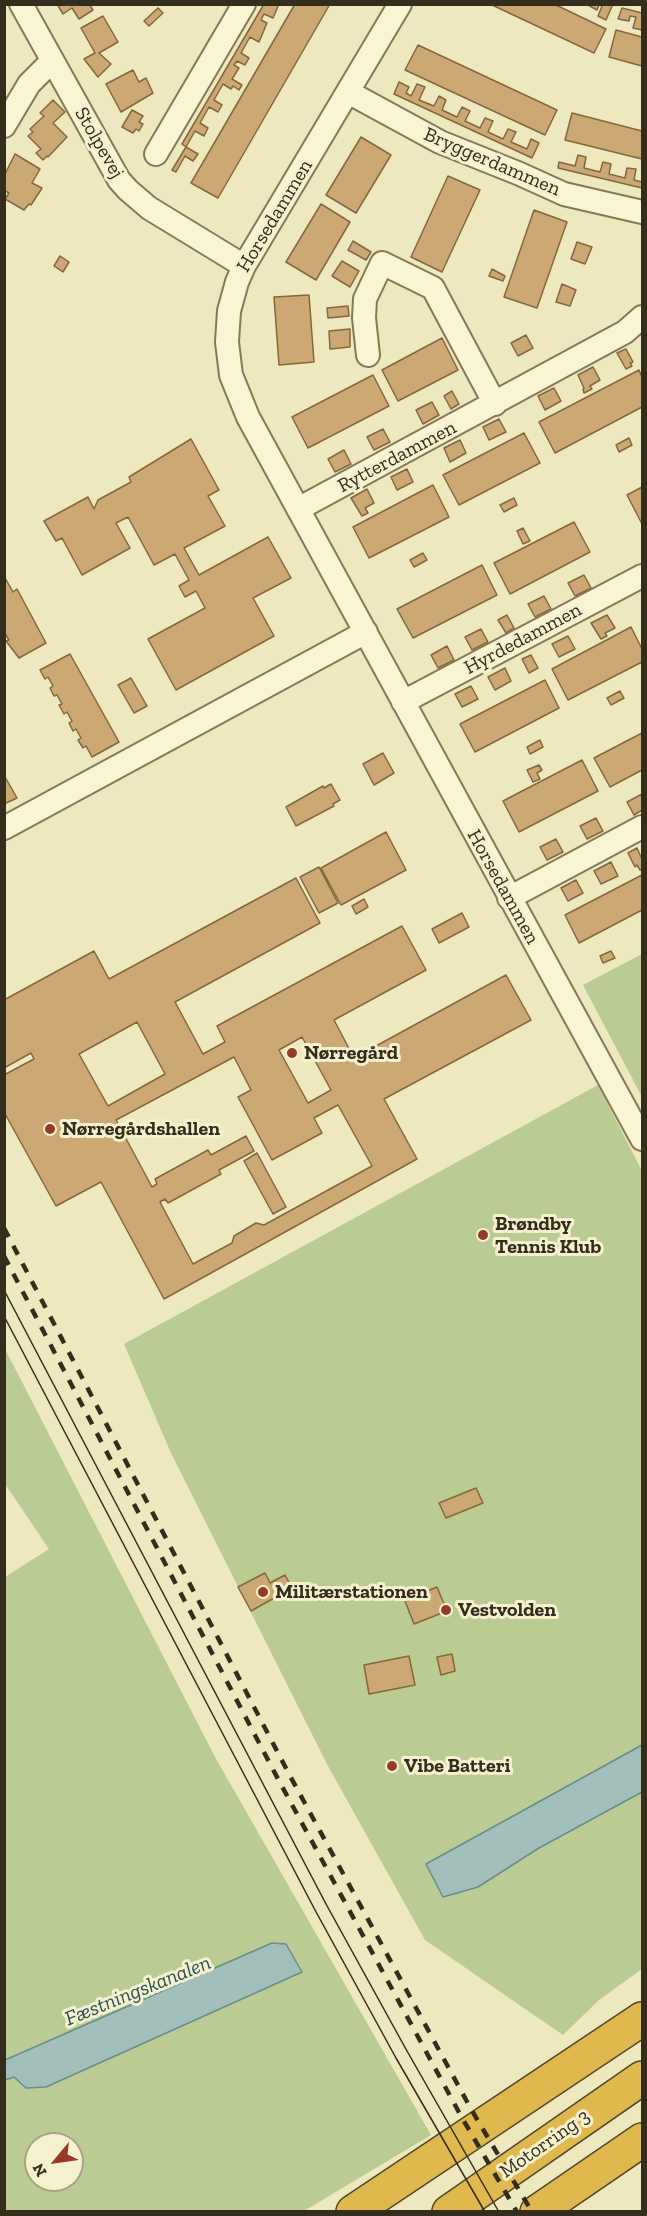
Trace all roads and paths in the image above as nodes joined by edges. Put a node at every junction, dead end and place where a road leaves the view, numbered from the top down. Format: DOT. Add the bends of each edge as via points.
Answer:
graph roads {
  1 [pos="21,4"];
  2 [pos="244,4"];
  3 [pos="400,4"];
  4 [pos="52,61"];
  5 [pos="348,92"];
  6 [pos="4,126"];
  7 [pos="156,154"];
  8 [pos="642,213"];
  9 [pos="244,266"];
  10 [pos="642,317"];
  11 [pos="368,355"];
  12 [pos="495,404"];
  13 [pos="298,510"];
  14 [pos="642,576"];
  15 [pos="366,632"];
  16 [pos="403,702"];
  17 [pos="642,827"];
  18 [pos="4,828"];
  19 [pos="509,898"];
  20 [pos="642,1139"];
  21 [pos="642,2019"];
  22 [pos="642,2078"];
  23 [pos="642,2140"];
  24 [pos="353,2211"];
  25 [pos="449,2211"];
  26 [pos="537,2211"];
  1 -- 4 [label="street, Stolpevej"];
  2 -- 7 [label="street"];
  3 -- 5 [label="street, Horsedammen"];
  4 -- 6 [label="street" via="29,84"];
  4 -- 9 [label="street, Stolpevej" via="128,190 149,208"];
  5 -- 8 [label="street, Bryggerdammen" via="440,142 564,194"];
  5 -- 9 [label="street, Horsedammen"];
  9 -- 13 [label="street, Horsedammen" via="229,310 231,375 242,405"];
  10 -- 12 [label="street, Rytterdammen" via="625,332"];
  11 -- 12 [label="street" via="365,299 382,263 433,288"];
  12 -- 13 [label="street, Rytterdammen"];
  13 -- 15 [label="street, Horsedammen"];
  14 -- 16 [label="street, Hyrdedammen"];
  15 -- 16 [label="street, Horsedammen"];
  15 -- 18 [label="street"];
  16 -- 19 [label="street, Horsedammen"];
  17 -- 19 [label="street"];
  19 -- 20 [label="street, Horsedammen"];
  21 -- 24 [label="highway"];
  22 -- 25 [label="highway, Motorring 3"];
  23 -- 26 [label="highway"];
}
